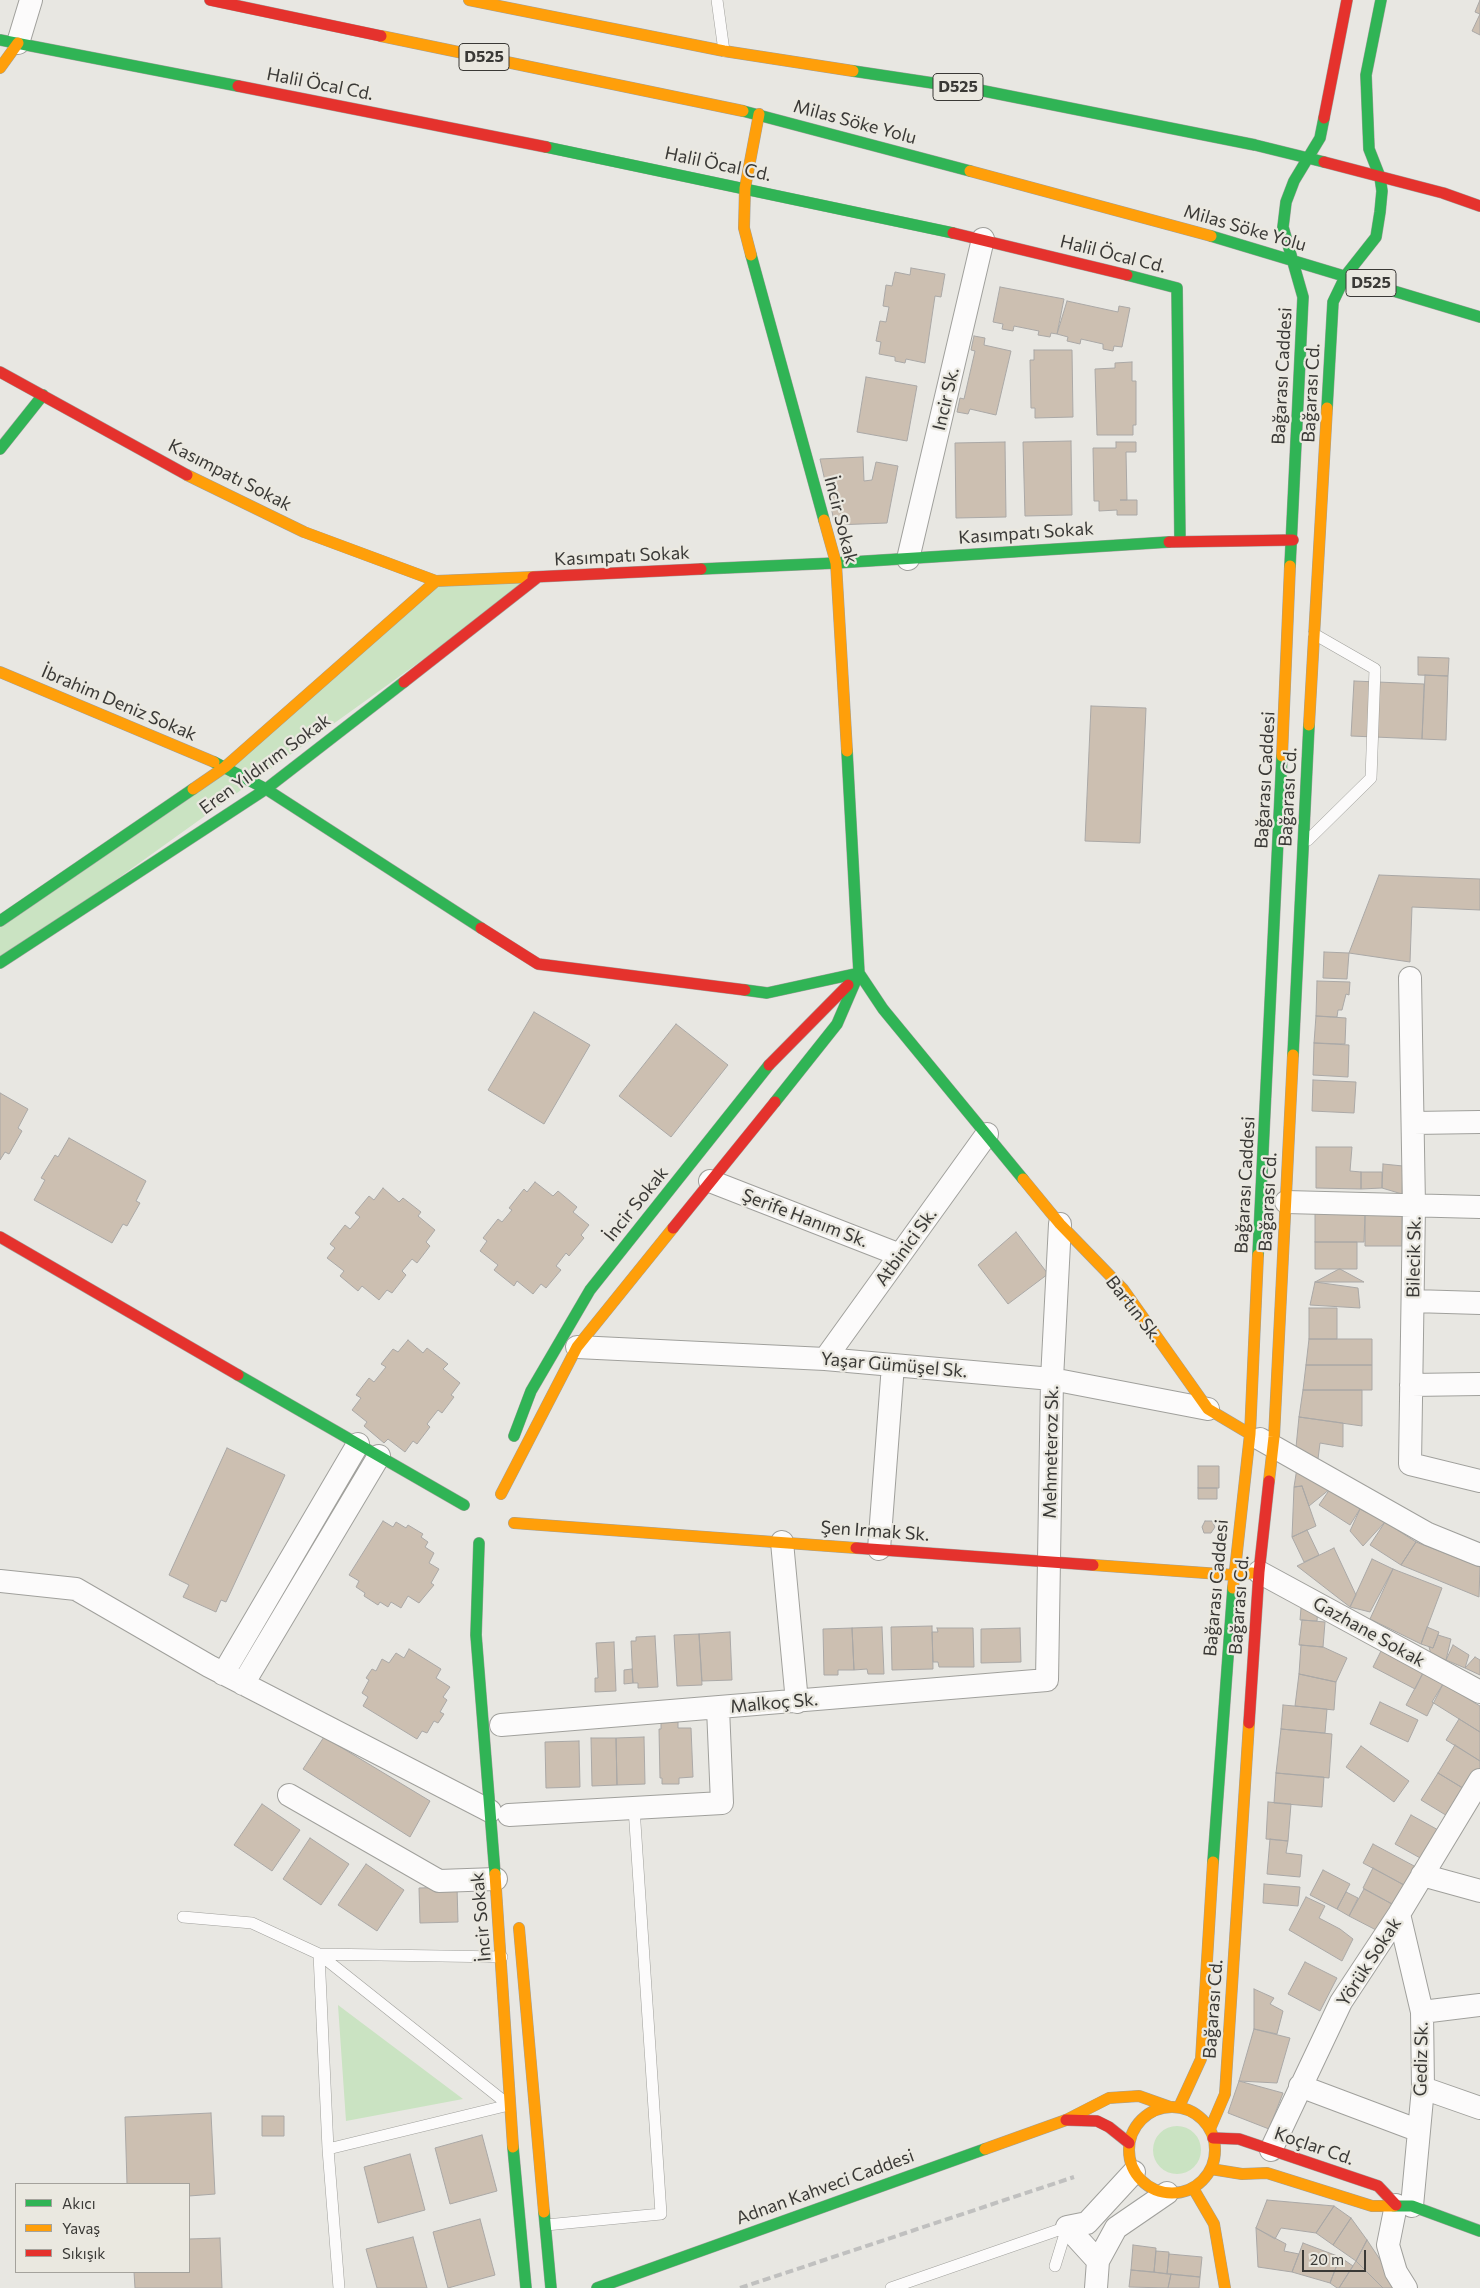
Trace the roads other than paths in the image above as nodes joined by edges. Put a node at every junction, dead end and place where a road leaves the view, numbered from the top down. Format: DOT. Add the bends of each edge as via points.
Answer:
graph roads {
  1 [pos="31,0"];
  2 [pos="210,0"];
  3 [pos="469,0"];
  4 [pos="717,0"];
  5 [pos="1347,0"];
  6 [pos="1381,0"];
  7 [pos="561,7"];
  8 [pos="564,20"];
  9 [pos="9,42"];
  10 [pos="724,51"];
  11 [pos="0,68"];
  12 [pos="759,114"];
  13 [pos="1307,158"];
  14 [pos="1380,177"];
  15 [pos="745,188"];
  16 [pos="1480,206"];
  17 [pos="983,239"];
  18 [pos="1294,260"];
  19 [pos="1346,275"];
  20 [pos="1480,317"];
  21 [pos="0,372"];
  22 [pos="43,395"];
  23 [pos="0,449"];
  24 [pos="1293,540"];
  25 [pos="1180,541"];
  26 [pos="908,559"];
  27 [pos="836,563"];
  28 [pos="538,577"];
  29 [pos="436,581"];
  30 [pos="1314,633"];
  31 [pos="0,672"];
  32 [pos="225,767"];
  33 [pos="266,789"];
  34 [pos="1279,843"];
  35 [pos="1304,844"];
  36 [pos="0,921"];
  37 [pos="0,963"];
  38 [pos="859,973"];
  39 [pos="1410,978"];
  40 [pos="1413,1122"];
  41 [pos="1480,1122"];
  42 [pos="987,1134"];
  43 [pos="710,1181"];
  44 [pos="1286,1202"];
  45 [pos="1414,1206"];
  46 [pos="1480,1207"];
  47 [pos="1060,1224"];
  48 [pos="0,1237"];
  49 [pos="900,1255"];
  50 [pos="1413,1301"];
  51 [pos="1480,1303"];
  52 [pos="577,1347"];
  53 [pos="825,1359"];
  54 [pos="893,1365"];
  55 [pos="1052,1379"];
  56 [pos="1480,1384"];
  57 [pos="1412,1385"];
  58 [pos="1208,1409"];
  59 [pos="1250,1434"];
  60 [pos="358,1444"];
  61 [pos="510,1445"];
  62 [pos="1273,1446"];
  63 [pos="379,1456"];
  64 [pos="503,1464"];
  65 [pos="1480,1481"];
  66 [pos="465,1506"];
  67 [pos="514,1523"];
  68 [pos="782,1542"];
  69 [pos="879,1549"];
  70 [pos="1480,1555"];
  71 [pos="1048,1561"];
  72 [pos="1259,1572"];
  73 [pos="1234,1575"];
  74 [pos="0,1581"];
  75 [pos="488,1621"];
  76 [pos="233,1679"];
  77 [pos="1047,1680"];
  78 [pos="1480,1692"];
  79 [pos="797,1702"];
  80 [pos="718,1708"];
  81 [pos="501,1725"];
  82 [pos="1480,1780"];
  83 [pos="289,1795"];
  84 [pos="634,1808"];
  85 [pos="504,1814"];
  86 [pos="1422,1875"];
  87 [pos="496,1879"];
  88 [pos="1480,1891"];
  89 [pos="517,1913"];
  90 [pos="1399,1914"];
  91 [pos="183,1917"];
  92 [pos="319,1954"];
  93 [pos="502,1957"];
  94 [pos="1480,2005"];
  95 [pos="1422,2012"];
  96 [pos="1300,2086"];
  97 [pos="1423,2088"];
  98 [pos="509,2105"];
  99 [pos="1174,2107"];
  100 [pos="1480,2108"];
  101 [pos="1066,2120"];
  102 [pos="1417,2130"];
  103 [pos="1211,2134"];
  104 [pos="1129,2143"];
  105 [pos="328,2149"];
  106 [pos="1271,2150"];
  107 [pos="1211,2169"];
  108 [pos="1134,2172"];
  109 [pos="1193,2188"];
  110 [pos="1167,2193"];
  111 [pos="1404,2205"];
  112 [pos="546,2225"];
  113 [pos="1066,2227"];
  114 [pos="1480,2231"];
  115 [pos="1098,2260"];
  116 [pos="1055,2266"];
  117 [pos="340,2288"];
  118 [pos="526,2288"];
  119 [pos="551,2288"];
  120 [pos="597,2288"];
  121 [pos="891,2288"];
  122 [pos="1096,2288"];
  123 [pos="1224,2288"];
  124 [pos="1406,2288"];
  1 -- 9 [label="street"];
  2 -- 12 [label="main road, Milas Söke Yolu / D525"];
  3 -- 8 [label="main road, D525"];
  4 -- 10 [label="lane"];
  5 -- 13 [label="main road" via="1320,138"];
  6 -- 14 [label="main road" via="1366,75 1368,149"];
  7 -- 8 [label="lane"];
  8 -- 10 [label="main road, D525"];
  9 -- 11 [label="main road"];
  9 -- 15 [label="main road, Halil Öcal Cd." via="441,125"];
  10 -- 13 [label="main road, D525" via="979,90"];
  12 -- 15 [label="main road, İncir Sokak"];
  12 -- 18 [label="main road, Milas Söke Yolu / D525"];
  13 -- 14 [label="main road, D525"];
  13 -- 18 [label="main road" via="1286,202 1283,228"];
  14 -- 16 [label="main road, D525"];
  14 -- 19 [label="main road" via="1382,191 1376,237"];
  15 -- 17 [label="main road, Halil Öcal Cd."];
  15 -- 27 [label="main road, İncir Sokak" via="744,228"];
  17 -- 25 [label="main road, Halil Öcal Cd." via="1177,288"];
  17 -- 26 [label="street, Incir Sk."];
  18 -- 19 [label="main road, Milas Söke Yolu / D525"];
  18 -- 24 [label="main road, Bağarası Caddesi" via="1303,297"];
  19 -- 20 [label="main road, Milas Söke Yolu / D525"];
  19 -- 30 [label="main road, Bağarası Cd." via="1333,302"];
  21 -- 22 [label="main road, Kasımpatı Sokak"];
  22 -- 23 [label="main road"];
  22 -- 29 [label="main road, Kasımpatı Sokak" via="186,474 304,532"];
  24 -- 25 [label="main road, Kasımpatı Sokak"];
  24 -- 34 [label="main road, Bağarası Caddesi"];
  25 -- 26 [label="main road, Kasımpatı Sokak"];
  26 -- 27 [label="main road, Kasımpatı Sokak"];
  27 -- 28 [label="main road, Kasımpatı Sokak"];
  27 -- 38 [label="main road, İncir Sokak"];
  28 -- 29 [label="main road, Kasımpatı Sokak"];
  28 -- 33 [label="main road, Eren Yıldırım Sokak"];
  29 -- 32 [label="main road, Eren Yıldırım Sokak"];
  30 -- 35 [label="main road, Bağarası Cd."];
  30 -- 35 [label="lane" via="1375,669 1371,778"];
  31 -- 32 [label="main road, İbrahim Deniz Sokak"];
  32 -- 33 [label="main road, İbrahim Deniz Sokak"];
  32 -- 36 [label="main road, Eren Yıldırım Sokak"];
  33 -- 37 [label="main road, Eren Yıldırım Sokak"];
  33 -- 38 [label="main road, İbrahim Deniz Sokak" via="538,964 767,993"];
  34 -- 35 [label="main road"];
  34 -- 59 [label="main road, Bağarası Caddesi"];
  35 -- 44 [label="main road, Bağarası Cd."];
  38 -- 42 [label="main road, Bartın Sk." via="883,1009"];
  38 -- 43 [label="main road, İncir Sokak" via="837,1024"];
  38 -- 61 [label="main road, İncir Sokak" via="772,1062 590,1290 531,1391"];
  39 -- 40 [label="street, Bilecik Sk."];
  40 -- 41 [label="street"];
  40 -- 45 [label="street, Bilecik Sk."];
  42 -- 47 [label="main road, Bartın Sk."];
  42 -- 49 [label="street, Atbinici Sk."];
  43 -- 49 [label="street, Şerife Hanım Sk."];
  43 -- 52 [label="main road, İncir Sokak"];
  44 -- 45 [label="street"];
  44 -- 62 [label="main road, Bağarası Cd."];
  45 -- 46 [label="street"];
  45 -- 50 [label="street, Bilecik Sk."];
  47 -- 55 [label="street, Mehmeteroz Sk."];
  47 -- 58 [label="main road, Bartın Sk." via="1123,1290"];
  48 -- 60 [label="main road"];
  49 -- 53 [label="street, Atbinici Sk."];
  50 -- 51 [label="street"];
  50 -- 57 [label="street, Bilecik Sk."];
  52 -- 53 [label="street, Yaşar Gümüşel Sk."];
  52 -- 64 [label="main road, İncir Sokak" via="501,1495"];
  53 -- 54 [label="street, Yaşar Gümüşel Sk."];
  54 -- 55 [label="street, Yaşar Gümüşel Sk."];
  54 -- 69 [label="street"];
  55 -- 58 [label="street, Yaşar Gümüşel Sk."];
  55 -- 71 [label="street, Mehmeteroz Sk."];
  56 -- 57 [label="street"];
  57 -- 65 [label="street, Bilecik Sk." via="1410,1464"];
  58 -- 59 [label="main road, Bartın Sk."];
  59 -- 62 [label="street, Bartın Sk."];
  59 -- 73 [label="main road, Bağarası Caddesi"];
  60 -- 63 [label="main road"];
  60 -- 76 [label="street"];
  62 -- 70 [label="street, Bartın Sk." via="1428,1534"];
  62 -- 72 [label="main road, Bağarası Cd."];
  63 -- 66 [label="main road"];
  63 -- 76 [label="street"];
  67 -- 68 [label="main road, Şen Irmak Sk."];
  68 -- 69 [label="main road, Şen Irmak Sk."];
  68 -- 79 [label="street"];
  69 -- 71 [label="main road, Şen Irmak Sk."];
  71 -- 73 [label="main road, Şen Irmak Sk."];
  71 -- 77 [label="street, Mehmeteroz Sk."];
  72 -- 73 [label="main road, Şen Irmak Sk."];
  72 -- 78 [label="street, Gazhane Sokak"];
  72 -- 103 [label="main road, Bağarası Cd." via="1225,2094"];
  73 -- 99 [label="main road, Bağarası Caddesi" via="1201,2059"];
  74 -- 76 [label="street" via="76,1589"];
  75 -- 85 [label="main road, İncir Sokak" via="479,1542 476,1635"];
  76 -- 85 [label="street"];
  77 -- 79 [label="street, Malkoç Sk."];
  79 -- 80 [label="street, Malkoç Sk."];
  80 -- 81 [label="street, Malkoç Sk."];
  80 -- 84 [label="street" via="722,1803"];
  82 -- 86 [label="street, Yörük Sokak"];
  83 -- 87 [label="street" via="439,1881"];
  84 -- 85 [label="street"];
  84 -- 112 [label="lane" via="661,2214"];
  85 -- 87 [label="main road, İncir Sokak"];
  86 -- 88 [label="street"];
  86 -- 90 [label="street, Yörük Sokak"];
  87 -- 93 [label="main road, İncir Sokak"];
  89 -- 112 [label="main road, İncir Sokak"];
  90 -- 95 [label="street, Gediz Sk."];
  90 -- 96 [label="street, Yörük Sokak" via="1341,2002"];
  91 -- 92 [label="lane" via="252,1923"];
  92 -- 93 [label="lane"];
  92 -- 98 [label="lane"];
  92 -- 105 [label="lane"];
  93 -- 98 [label="main road, İncir Sokak"];
  94 -- 95 [label="street"];
  95 -- 97 [label="street, Gediz Sk."];
  96 -- 102 [label="street"];
  96 -- 106 [label="street, Yörük Sokak"];
  97 -- 100 [label="street"];
  97 -- 102 [label="street, Gediz Sk."];
  98 -- 105 [label="lane"];
  98 -- 118 [label="main road, İncir Sokak"];
  99 -- 101 [label="main road" via="1139,2096 1109,2098"];
  99 -- 103 [label="main road" via="1194,2113"];
  99 -- 104 [label="main road" via="1155,2110 1143,2118"];
  101 -- 104 [label="main road" via="1097,2121"];
  101 -- 120 [label="main road, Adnan Kahveci Caddesi"];
  102 -- 111 [label="street, Gediz Sk."];
  103 -- 106 [label="main road, Koçlar Cd."];
  103 -- 107 [label="main road" via="1214,2159"];
  104 -- 108 [label="main road" via="1129,2158"];
  105 -- 117 [label="lane"];
  106 -- 111 [label="main road, Koçlar Cd." via="1378,2186"];
  107 -- 109 [label="main road"];
  107 -- 111 [label="main road, Koçlar Cd." via="1242,2174 1267,2173 1372,2206"];
  108 -- 110 [label="main road" via="1154,2190"];
  108 -- 113 [label="street" via="1087,2223"];
  109 -- 110 [label="main road" via="1181,2193"];
  109 -- 123 [label="main road" via="1214,2224"];
  110 -- 115 [label="street" via="1116,2228"];
  111 -- 114 [label="main road, Koçlar Cd."];
  111 -- 124 [label="street, Gediz Sk." via="1388,2245 1396,2272"];
  112 -- 119 [label="main road, İncir Sokak"];
  113 -- 115 [label="street"];
  113 -- 116 [label="lane"];
  113 -- 121 [label="lane"];
  115 -- 122 [label="street"];
}
